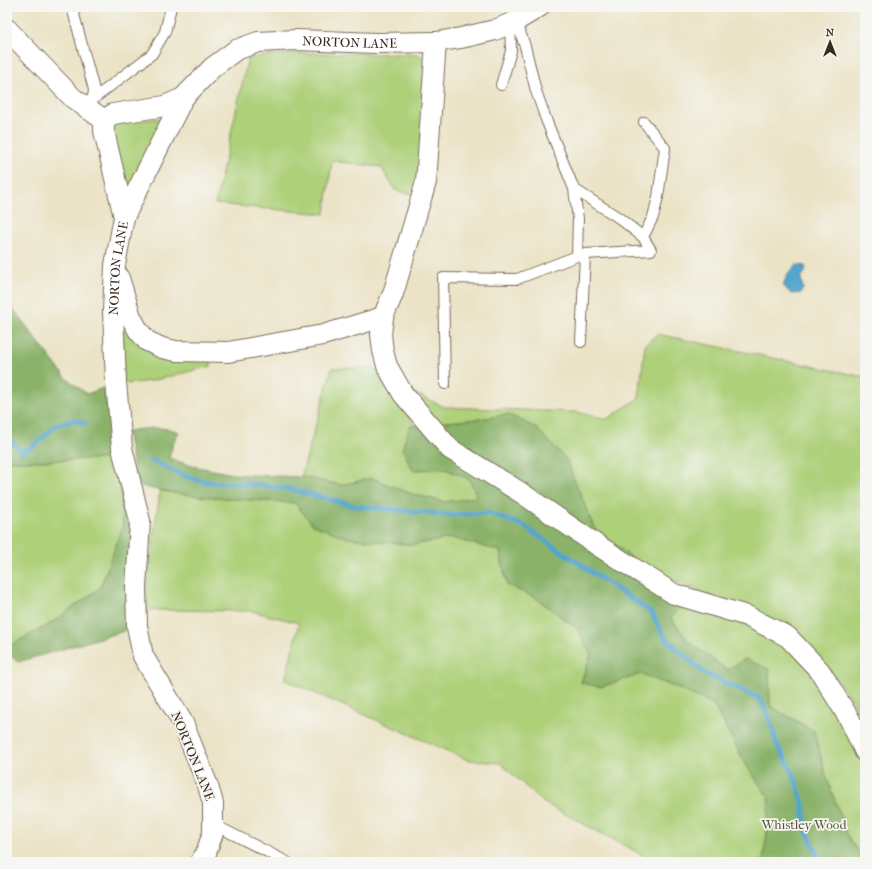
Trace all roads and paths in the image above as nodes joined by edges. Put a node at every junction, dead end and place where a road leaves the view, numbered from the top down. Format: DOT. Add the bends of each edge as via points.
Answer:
graph roads {
  1 [pos="72,7"];
  2 [pos="170,7"];
  3 [pos="539,7"];
  4 [pos="513,22"];
  5 [pos="7,29"];
  6 [pos="436,42"];
  7 [pos="501,85"];
  8 [pos="183,98"];
  9 [pos="96,110"];
  10 [pos="644,122"];
  11 [pos="574,189"];
  12 [pos="124,217"];
  13 [pos="643,237"];
  14 [pos="581,255"];
  15 [pos="115,265"];
  16 [pos="383,317"];
  17 [pos="581,342"];
  18 [pos="445,384"];
  19 [pos="865,752"];
  20 [pos="213,824"];
  21 [pos="200,862"];
  22 [pos="287,862"];
  1 -- 9 [label="lane" via="94,90"];
  2 -- 9 [label="lane" via="165,32 152,54"];
  3 -- 4 [label="street, NORTON LANE"];
  4 -- 6 [label="street, NORTON LANE" via="488,32"];
  4 -- 7 [label="lane" via="511,51"];
  4 -- 11 [label="lane" via="525,46 538,97"];
  5 -- 9 [label="street" via="73,98"];
  6 -- 8 [label="street, NORTON LANE" via="258,42 236,50 212,67"];
  6 -- 16 [label="street" via="426,182 393,294"];
  8 -- 9 [label="street, NORTON LANE" via="165,106 113,114"];
  8 -- 12 [label="street"];
  9 -- 12 [label="street, NORTON LANE" via="104,131"];
  10 -- 13 [label="lane" via="665,148 658,197"];
  11 -- 13 [label="lane"];
  11 -- 14 [label="lane"];
  12 -- 15 [label="street, NORTON LANE"];
  13 -- 14 [label="lane" via="651,250"];
  14 -- 17 [label="lane"];
  14 -- 18 [label="lane" via="517,279 443,278"];
  15 -- 16 [label="street" via="131,317 138,330 148,341 176,351 228,352 322,335"];
  15 -- 20 [label="street, NORTON LANE" via="113,310 116,388 122,448 140,521 136,587 137,626 143,656 183,722 208,786 213,803"];
  16 -- 19 [label="street" via="381,334 387,366 403,394 450,449 674,594 747,616 788,637 820,671 849,718"];
  20 -- 21 [label="street, NORTON LANE" via="213,833"];
  20 -- 22 [label="lane"];
}
